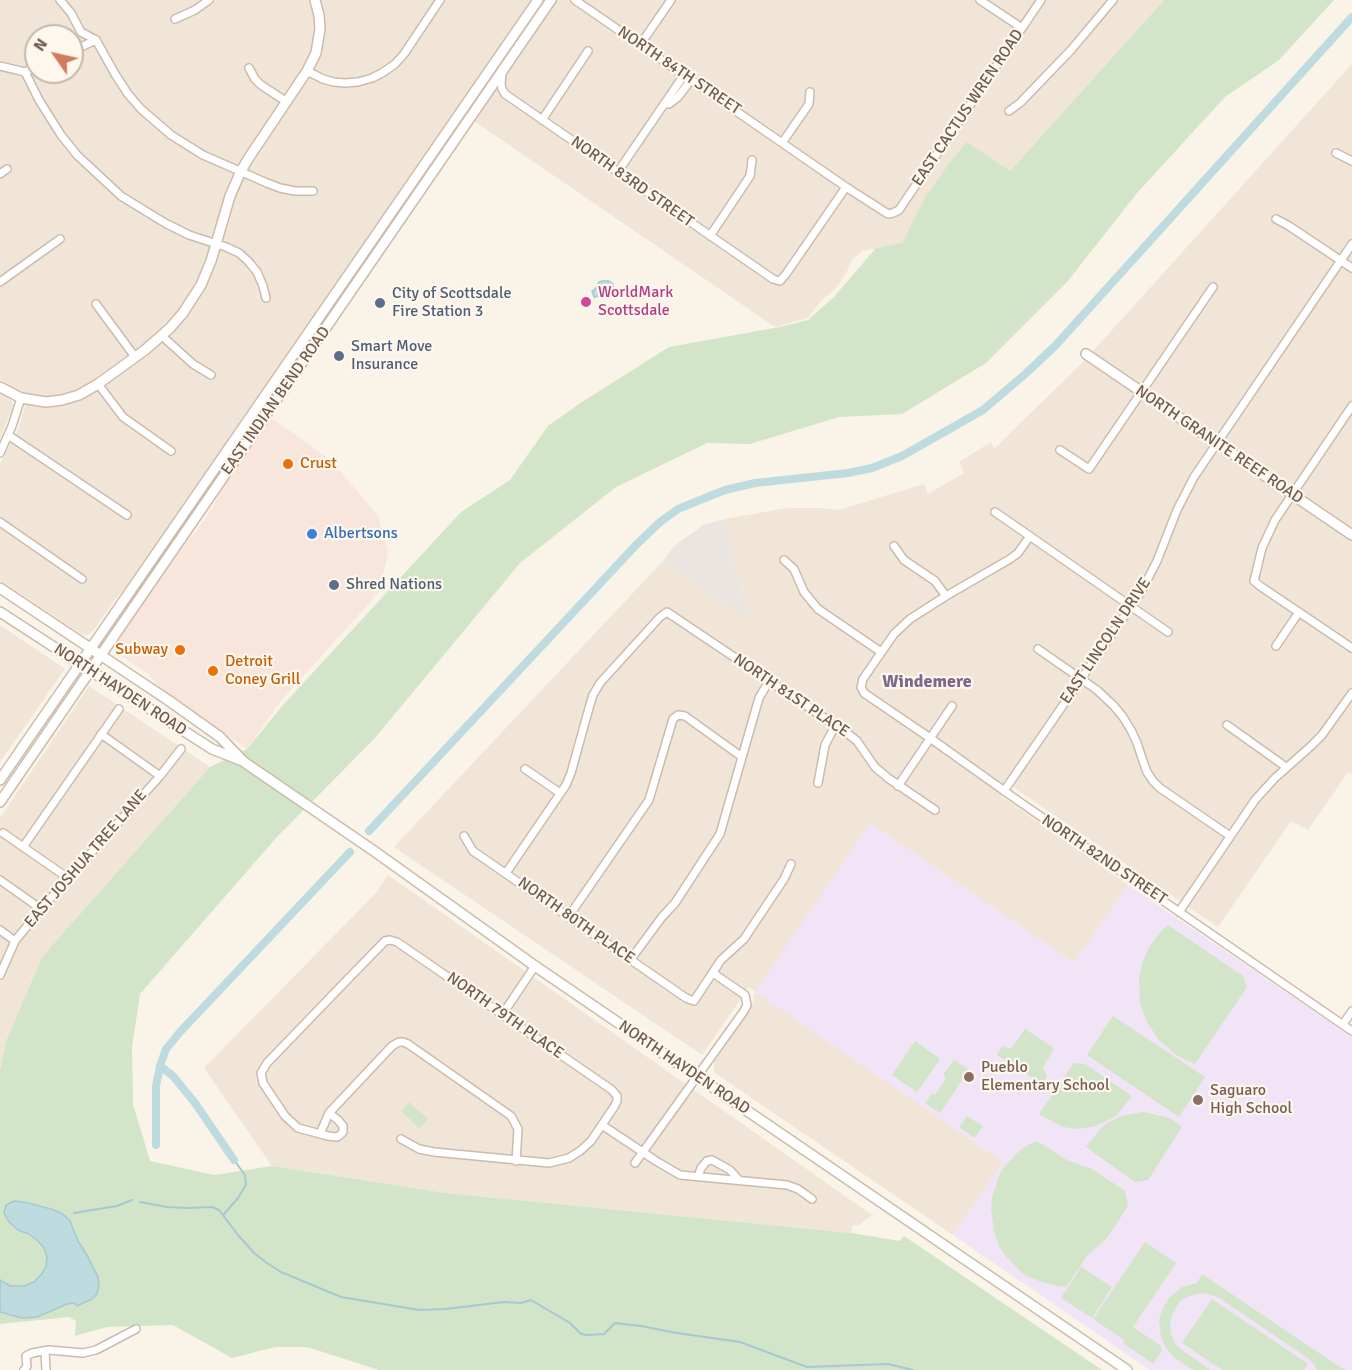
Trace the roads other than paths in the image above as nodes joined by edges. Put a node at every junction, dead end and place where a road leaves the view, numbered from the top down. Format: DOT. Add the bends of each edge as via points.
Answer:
graph roads {
  1 [pos="60,0"];
  2 [pos="209,0"];
  3 [pos="315,0"];
  4 [pos="440,0"];
  5 [pos="538,0"];
  6 [pos="551,0"];
  7 [pos="575,0"];
  8 [pos="671,0"];
  9 [pos="980,0"];
  10 [pos="1041,0"];
  11 [pos="1113,0"];
  12 [pos="175,19"];
  13 [pos="1022,28"];
  14 [pos="96,40"];
  15 [pos="640,45"];
  16 [pos="84,46"];
  17 [pos="588,51"];
  18 [pos="0,66"];
  19 [pos="249,68"];
  20 [pos="307,71"];
  21 [pos="24,72"];
  22 [pos="502,72"];
  23 [pos="687,78"];
  24 [pos="31,84"];
  25 [pos="810,92"];
  26 [pos="287,102"];
  27 [pos="1009,111"];
  28 [pos="542,120"];
  29 [pos="782,143"];
  30 [pos="1336,153"];
  31 [pos="752,160"];
  32 [pos="1352,160"];
  33 [pos="7,169"];
  34 [pos="241,171"];
  35 [pos="617,172"];
  36 [pos="0,174"];
  37 [pos="846,187"];
  38 [pos="313,191"];
  39 [pos="1276,219"];
  40 [pos="710,236"];
  41 [pos="60,239"];
  42 [pos="216,243"];
  43 [pos="1352,244"];
  44 [pos="1341,261"];
  45 [pos="1352,268"];
  46 [pos="0,282"];
  47 [pos="1213,287"];
  48 [pos="266,298"];
  49 [pos="96,304"];
  50 [pos="162,336"];
  51 [pos="1086,354"];
  52 [pos="135,357"];
  53 [pos="211,375"];
  54 [pos="98,384"];
  55 [pos="0,387"];
  56 [pos="1141,392"];
  57 [pos="21,398"];
  58 [pos="1352,406"];
  59 [pos="9,435"];
  60 [pos="1217,443"];
  61 [pos="1060,450"];
  62 [pos="171,451"];
  63 [pos="0,453"];
  64 [pos="1292,494"];
  65 [pos="995,512"];
  66 [pos="127,515"];
  67 [pos="0,522"];
  68 [pos="1352,535"];
  69 [pos="1030,536"];
  70 [pos="894,546"];
  71 [pos="784,560"];
  72 [pos="82,579"];
  73 [pos="0,588"];
  74 [pos="946,596"];
  75 [pos="1131,606"];
  76 [pos="0,612"];
  77 [pos="1299,612"];
  78 [pos="1168,632"];
  79 [pos="1276,646"];
  80 [pos="91,648"];
  81 [pos="1352,648"];
  82 [pos="1038,649"];
  83 [pos="881,652"];
  84 [pos="102,655"];
  85 [pos="80,664"];
  86 [pos="91,672"];
  87 [pos="1081,679"];
  88 [pos="769,681"];
  89 [pos="1352,693"];
  90 [pos="952,706"];
  91 [pos="119,709"];
  92 [pos="1227,725"];
  93 [pos="835,726"];
  94 [pos="101,734"];
  95 [pos="930,738"];
  96 [pos="182,749"];
  97 [pos="742,757"];
  98 [pos="244,762"];
  99 [pos="1287,767"];
  100 [pos="525,769"];
  101 [pos="160,776"];
  102 [pos="0,780"];
  103 [pos="818,783"];
  104 [pos="898,786"];
  105 [pos="1004,791"];
  106 [pos="560,793"];
  107 [pos="0,802"];
  108 [pos="935,810"];
  109 [pos="3,833"];
  110 [pos="464,836"];
  111 [pos="1230,836"];
  112 [pos="23,847"];
  113 [pos="791,864"];
  114 [pos="506,873"];
  115 [pos="68,878"];
  116 [pos="0,880"];
  117 [pos="41,909"];
  118 [pos="1179,912"];
  119 [pos="569,916"];
  120 [pos="0,930"];
  121 [pos="15,940"];
  122 [pos="631,959"];
  123 [pos="535,966"];
  124 [pos="713,973"];
  125 [pos="0,975"];
  126 [pos="1352,1011"];
  127 [pos="502,1015"];
  128 [pos="1343,1024"];
  129 [pos="1352,1030"];
  130 [pos="697,1077"];
  131 [pos="328,1113"];
  132 [pos="602,1125"];
  133 [pos="320,1134"];
  134 [pos="401,1139"];
  135 [pos="643,1152"];
  136 [pos="516,1161"];
  137 [pos="635,1163"];
  138 [pos="698,1177"];
  139 [pos="739,1180"];
  140 [pos="812,1198"];
  141 [pos="136,1329"];
  142 [pos="45,1351"];
  143 [pos="24,1370"];
  144 [pos="46,1370"];
  145 [pos="1127,1370"];
  1 -- 14 [label="street" via="81,32"];
  2 -- 12 [label="street"];
  3 -- 20 [label="main road" via="319,39"];
  4 -- 20 [label="street" via="404,54 382,73 345,83"];
  5 -- 80 [label="main road, EAST INDIAN BEND ROAD"];
  6 -- 22 [label="main road, EAST INDIAN BEND ROAD"];
  7 -- 15 [label="street, NORTH 84TH STREET"];
  8 -- 15 [label="street"];
  9 -- 13 [label="street"];
  10 -- 13 [label="street, EAST CACTUS WREN ROAD"];
  11 -- 27 [label="street" via="1071,50"];
  13 -- 37 [label="street, EAST CACTUS WREN ROAD" via="898,210 888,214"];
  14 -- 16 [label="street"];
  14 -- 34 [label="street" via="128,94 153,120 184,145"];
  15 -- 23 [label="street, NORTH 84TH STREET"];
  17 -- 28 [label="street"];
  18 -- 21 [label="street"];
  19 -- 26 [label="street" via="261,85"];
  20 -- 26 [label="main road"];
  22 -- 28 [label="street, NORTH 83RD STREET" via="505,94"];
  22 -- 84 [label="main road, EAST INDIAN BEND ROAD"];
  23 -- 29 [label="street, NORTH 84TH STREET"];
  23 -- 35 [label="street"];
  24 -- 42 [label="street" via="61,135 102,179 165,223"];
  25 -- 29 [label="street" via="809,104"];
  26 -- 34 [label="main road"];
  28 -- 35 [label="street, NORTH 83RD STREET"];
  29 -- 37 [label="street"];
  30 -- 32 [label="street"];
  31 -- 40 [label="street" via="750,176"];
  33 -- 36 [label="street"];
  34 -- 38 [label="street" via="280,188"];
  34 -- 42 [label="main road"];
  35 -- 40 [label="street, NORTH 83RD STREET"];
  37 -- 40 [label="street, NORTH 83RD STREET" via="780,281"];
  39 -- 44 [label="street"];
  41 -- 46 [label="street"];
  42 -- 48 [label="street" via="248,261 257,272"];
  42 -- 50 [label="main road" via="201,285"];
  43 -- 44 [label="street, EAST LINCOLN DRIVE"];
  44 -- 45 [label="street"];
  44 -- 60 [label="street, EAST LINCOLN DRIVE"];
  47 -- 56 [label="street"];
  49 -- 52 [label="street"];
  50 -- 52 [label="main road"];
  50 -- 53 [label="street"];
  51 -- 56 [label="main road, NORTH GRANITE REEF ROAD"];
  52 -- 54 [label="main road"];
  54 -- 57 [label="main road" via="62,400"];
  54 -- 62 [label="street" via="123,417"];
  55 -- 57 [label="main road"];
  56 -- 60 [label="main road, NORTH GRANITE REEF ROAD"];
  56 -- 61 [label="street" via="1089,470"];
  57 -- 59 [label="street"];
  58 -- 64 [label="street"];
  59 -- 63 [label="street"];
  59 -- 66 [label="street"];
  60 -- 64 [label="main road, NORTH GRANITE REEF ROAD"];
  60 -- 75 [label="street, EAST LINCOLN DRIVE" via="1184,493 1157,561"];
  64 -- 68 [label="main road, NORTH GRANITE REEF ROAD"];
  64 -- 77 [label="street" via="1268,533 1254,581"];
  65 -- 69 [label="street"];
  67 -- 72 [label="street"];
  69 -- 74 [label="street" via="1010,560"];
  69 -- 75 [label="street"];
  70 -- 74 [label="street" via="904,560 935,581"];
  71 -- 83 [label="street" via="794,569 804,592 818,609"];
  73 -- 80 [label="main road, NORTH HAYDEN ROAD"];
  74 -- 83 [label="street" via="910,619"];
  75 -- 78 [label="street"];
  75 -- 87 [label="street, EAST LINCOLN DRIVE"];
  76 -- 85 [label="main road, NORTH HAYDEN ROAD"];
  77 -- 79 [label="street"];
  77 -- 81 [label="street"];
  80 -- 84 [label="main road, NORTH HAYDEN ROAD"];
  80 -- 85 [label="main road, EAST INDIAN BEND ROAD"];
  82 -- 87 [label="street"];
  83 -- 95 [label="street, NORTH 82ND STREET" via="863,679 864,693"];
  84 -- 86 [label="main road, EAST INDIAN BEND ROAD"];
  84 -- 98 [label="main road, NORTH HAYDEN ROAD" via="220,737"];
  85 -- 86 [label="main road, NORTH HAYDEN ROAD"];
  85 -- 102 [label="main road, EAST INDIAN BEND ROAD"];
  86 -- 98 [label="main road, NORTH HAYDEN ROAD" via="212,749"];
  86 -- 107 [label="main road, EAST INDIAN BEND ROAD"];
  87 -- 105 [label="street, EAST LINCOLN DRIVE"];
  87 -- 111 [label="street" via="1123,717 1153,781"];
  88 -- 93 [label="street, NORTH 81ST PLACE"];
  88 -- 97 [label="street" via="754,711"];
  88 -- 106 [label="street, NORTH 81ST PLACE" via="667,612 597,689 571,773"];
  89 -- 99 [label="street" via="1322,735"];
  90 -- 95 [label="street"];
  91 -- 94 [label="street"];
  92 -- 99 [label="street"];
  93 -- 103 [label="street" via="825,746"];
  93 -- 104 [label="street, NORTH 81ST PLACE" via="857,741 875,767"];
  94 -- 101 [label="street"];
  94 -- 112 [label="street"];
  95 -- 104 [label="street"];
  95 -- 105 [label="street, NORTH 82ND STREET"];
  96 -- 101 [label="street, EAST JOSHUA TREE LANE"];
  97 -- 119 [label="street" via="685,716 673,719 649,800"];
  97 -- 122 [label="street" via="720,834 675,903"];
  98 -- 123 [label="main road, NORTH HAYDEN ROAD"];
  99 -- 111 [label="street" via="1262,791"];
  100 -- 106 [label="street"];
  101 -- 115 [label="street, EAST JOSHUA TREE LANE"];
  104 -- 108 [label="street, NORTH 81ST PLACE"];
  105 -- 118 [label="street, NORTH 82ND STREET"];
  106 -- 114 [label="street"];
  109 -- 112 [label="street"];
  110 -- 114 [label="street, NORTH 80TH PLACE" via="474,851"];
  111 -- 118 [label="street"];
  112 -- 115 [label="street"];
  113 -- 124 [label="street" via="744,939"];
  114 -- 119 [label="street, NORTH 80TH PLACE"];
  115 -- 117 [label="street, EAST JOSHUA TREE LANE"];
  116 -- 117 [label="street"];
  117 -- 121 [label="street, EAST JOSHUA TREE LANE"];
  118 -- 128 [label="street, NORTH 82ND STREET"];
  119 -- 122 [label="street, NORTH 80TH PLACE"];
  120 -- 121 [label="street"];
  121 -- 125 [label="street, EAST JOSHUA TREE LANE"];
  122 -- 124 [label="street, NORTH 80TH PLACE" via="694,1001"];
  123 -- 127 [label="street"];
  123 -- 130 [label="main road, NORTH HAYDEN ROAD"];
  124 -- 130 [label="street" via="745,995 747,1005"];
  126 -- 128 [label="street"];
  127 -- 132 [label="street, NORTH 79TH PLACE" via="612,1089 617,1096 614,1107"];
  127 -- 133 [label="street, NORTH 79TH PLACE" via="397,942 385,941 261,1073 263,1083 285,1116 298,1128"];
  128 -- 129 [label="street, NORTH 82ND STREET"];
  130 -- 135 [label="street"];
  130 -- 145 [label="main road, NORTH HAYDEN ROAD"];
  131 -- 133 [label="street"];
  131 -- 133 [label="street" via="343,1126 343,1132 337,1137"];
  131 -- 136 [label="street" via="392,1046 399,1042 408,1044 511,1116 518,1129"];
  132 -- 135 [label="street"];
  132 -- 136 [label="street" via="591,1141 569,1158 549,1163"];
  134 -- 136 [label="street" via="434,1152"];
  135 -- 137 [label="street"];
  135 -- 138 [label="street" via="673,1172"];
  138 -- 139 [label="street"];
  138 -- 139 [label="street" via="706,1161 712,1160"];
  139 -- 140 [label="street" via="793,1186"];
  141 -- 142 [label="street" via="96,1350"];
  142 -- 143 [label="street" via="26,1356"];
  142 -- 144 [label="street"];
}
